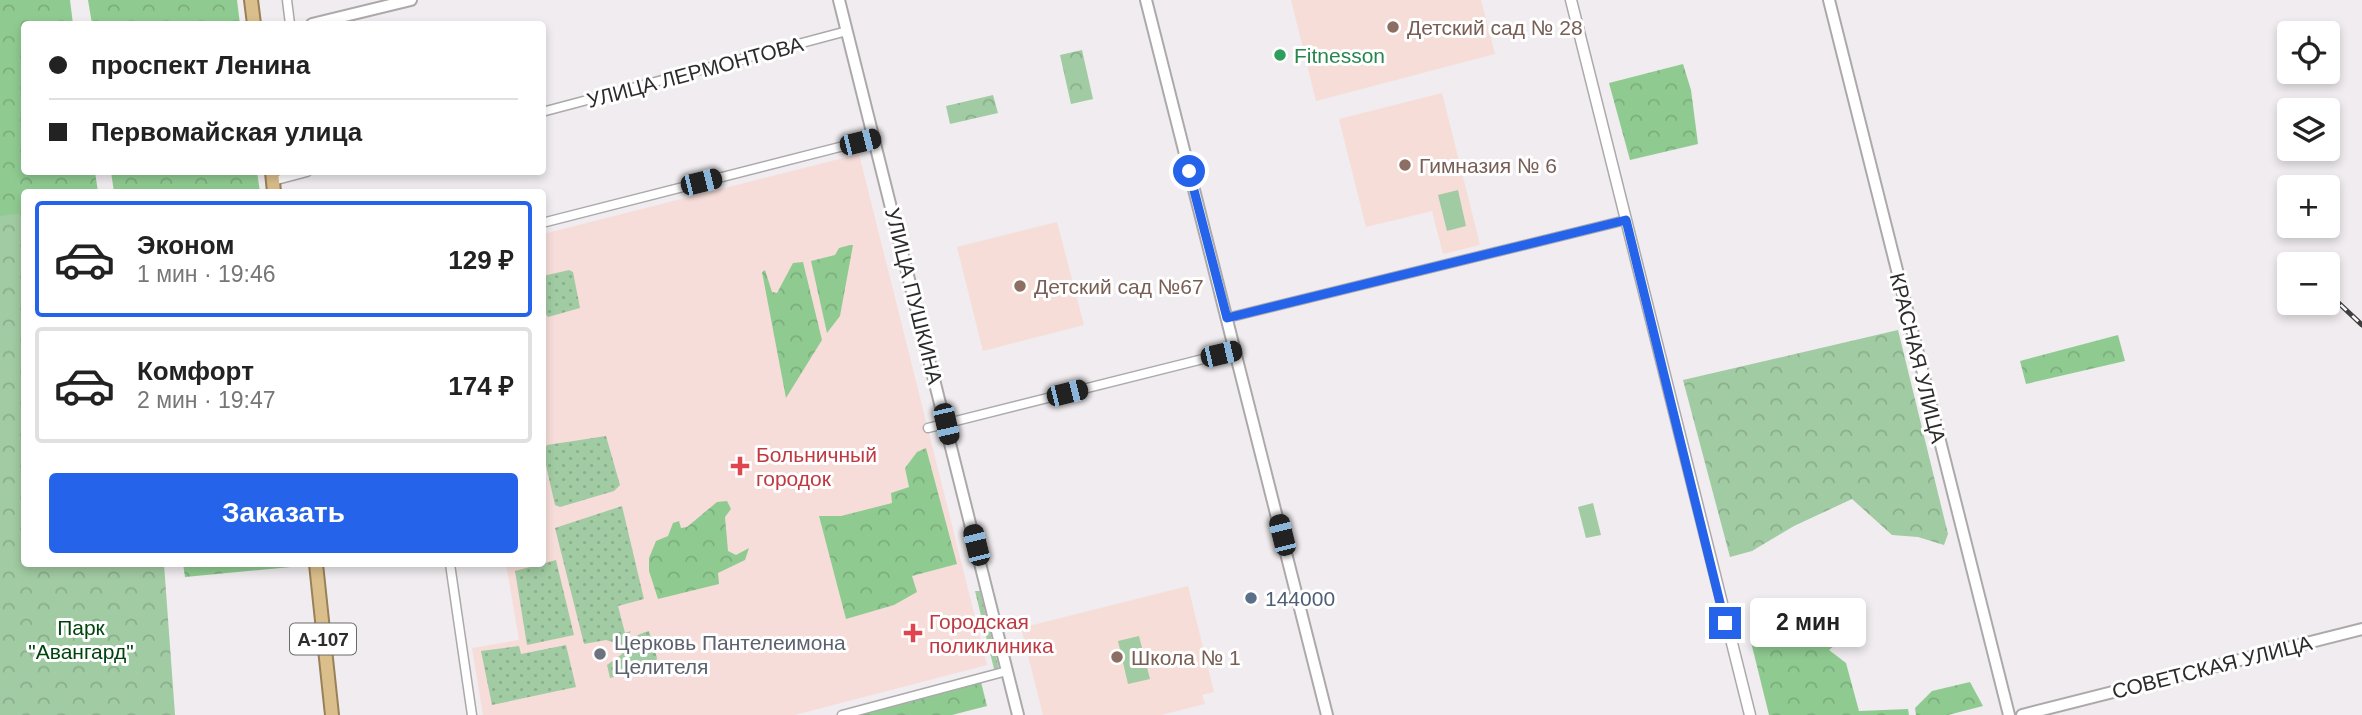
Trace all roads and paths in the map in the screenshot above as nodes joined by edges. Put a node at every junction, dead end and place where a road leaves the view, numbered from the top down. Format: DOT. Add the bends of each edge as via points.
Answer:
graph roads {
  1 [pos="251,0"];
  2 [pos="287,0"];
  3 [pos="411,0"];
  4 [pos="839,0"];
  5 [pos="1146,0"];
  6 [pos="1571,0"];
  7 [pos="1829,0"];
  8 [pos="254,21"];
  9 [pos="290,21"];
  10 [pos="324,21"];
  11 [pos="847,31"];
  12 [pos="546,111"];
  13 [pos="875,138"];
  14 [pos="297,175"];
  15 [pos="273,182"];
  16 [pos="1626,220"];
  17 [pos="546,222"];
  18 [pos="1227,318"];
  19 [pos="1235,351"];
  20 [pos="946,424"];
  21 [pos="928,428"];
  22 [pos="316,567"];
  23 [pos="450,567"];
  24 [pos="2362,629"];
  25 [pos="1007,671"];
  26 [pos="332,715"];
  27 [pos="471,715"];
  28 [pos="842,715"];
  29 [pos="1018,715"];
  30 [pos="1327,715"];
  31 [pos="1749,715"];
  32 [pos="2009,715"];
  33 [pos="2022,715"];
  1 -- 8 [label="highway"];
  2 -- 9 [label="street"];
  3 -- 10 [label="main road"];
  4 -- 11 [label="main road, УЛИЦА ПУШКИНА"];
  5 -- 18 [label="main road"];
  6 -- 16 [label="street"];
  7 -- 32 [label="main road, КРАСНАЯ УЛИЦА"];
  11 -- 12 [label="street, УЛИЦА ЛЕРМОНТОВА"];
  11 -- 13 [label="main road, УЛИЦА ПУШКИНА"];
  13 -- 17 [label="street"];
  13 -- 20 [label="main road, УЛИЦА ПУШКИНА"];
  14 -- 15 [label="street"];
  16 -- 18 [label="street"];
  16 -- 31 [label="street"];
  18 -- 19 [label="main road"];
  19 -- 20 [label="street"];
  19 -- 30 [label="main road"];
  20 -- 21 [label="street"];
  20 -- 25 [label="main road, УЛИЦА ПУШКИНА"];
  22 -- 26 [label="highway, А-107"];
  23 -- 27 [label="street"];
  24 -- 33 [label="main road, СОВЕТСКАЯ УЛИЦА"];
  25 -- 28 [label="street"];
  25 -- 29 [label="main road, УЛИЦА ПУШКИНА"];
}
